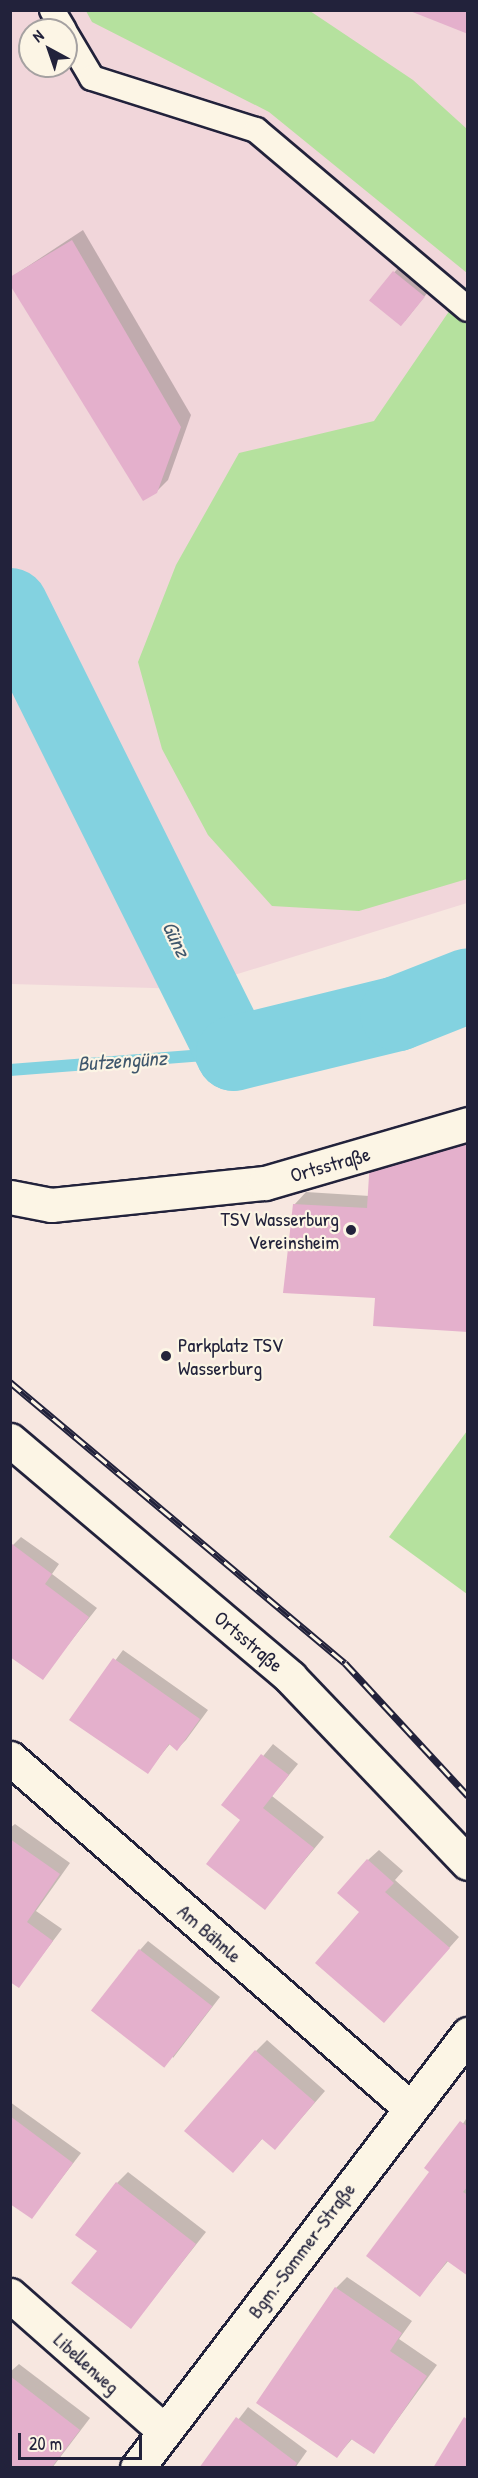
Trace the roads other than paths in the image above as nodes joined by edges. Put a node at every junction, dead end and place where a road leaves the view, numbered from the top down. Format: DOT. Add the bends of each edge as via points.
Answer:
graph roads {
  1 [pos="78,54"];
  2 [pos="468,309"];
  3 [pos="468,1124"];
  4 [pos="10,1197"];
  5 [pos="13,1448"];
  6 [pos="10,1758"];
  7 [pos="468,1863"];
  8 [pos="468,2034"];
  9 [pos="409,2107"];
  10 [pos="10,2295"];
  11 [pos="164,2431"];
  12 [pos="137,2468"];
  1 -- 2 [label="lane" via="92,78 256,130"];
  3 -- 4 [label="street, Ortsstraße" via="265,1183 51,1205"];
  5 -- 7 [label="street, Ortsstraße" via="290,1677"];
  6 -- 9 [label="street, Am Bähnle"];
  8 -- 9 [label="street, Bgm.-Sommer-Straße"];
  9 -- 11 [label="street, Bgm.-Sommer-Straße"];
  10 -- 11 [label="street, Libellenweg"];
  11 -- 12 [label="street, Bgm.-Sommer-Straße"];
}
